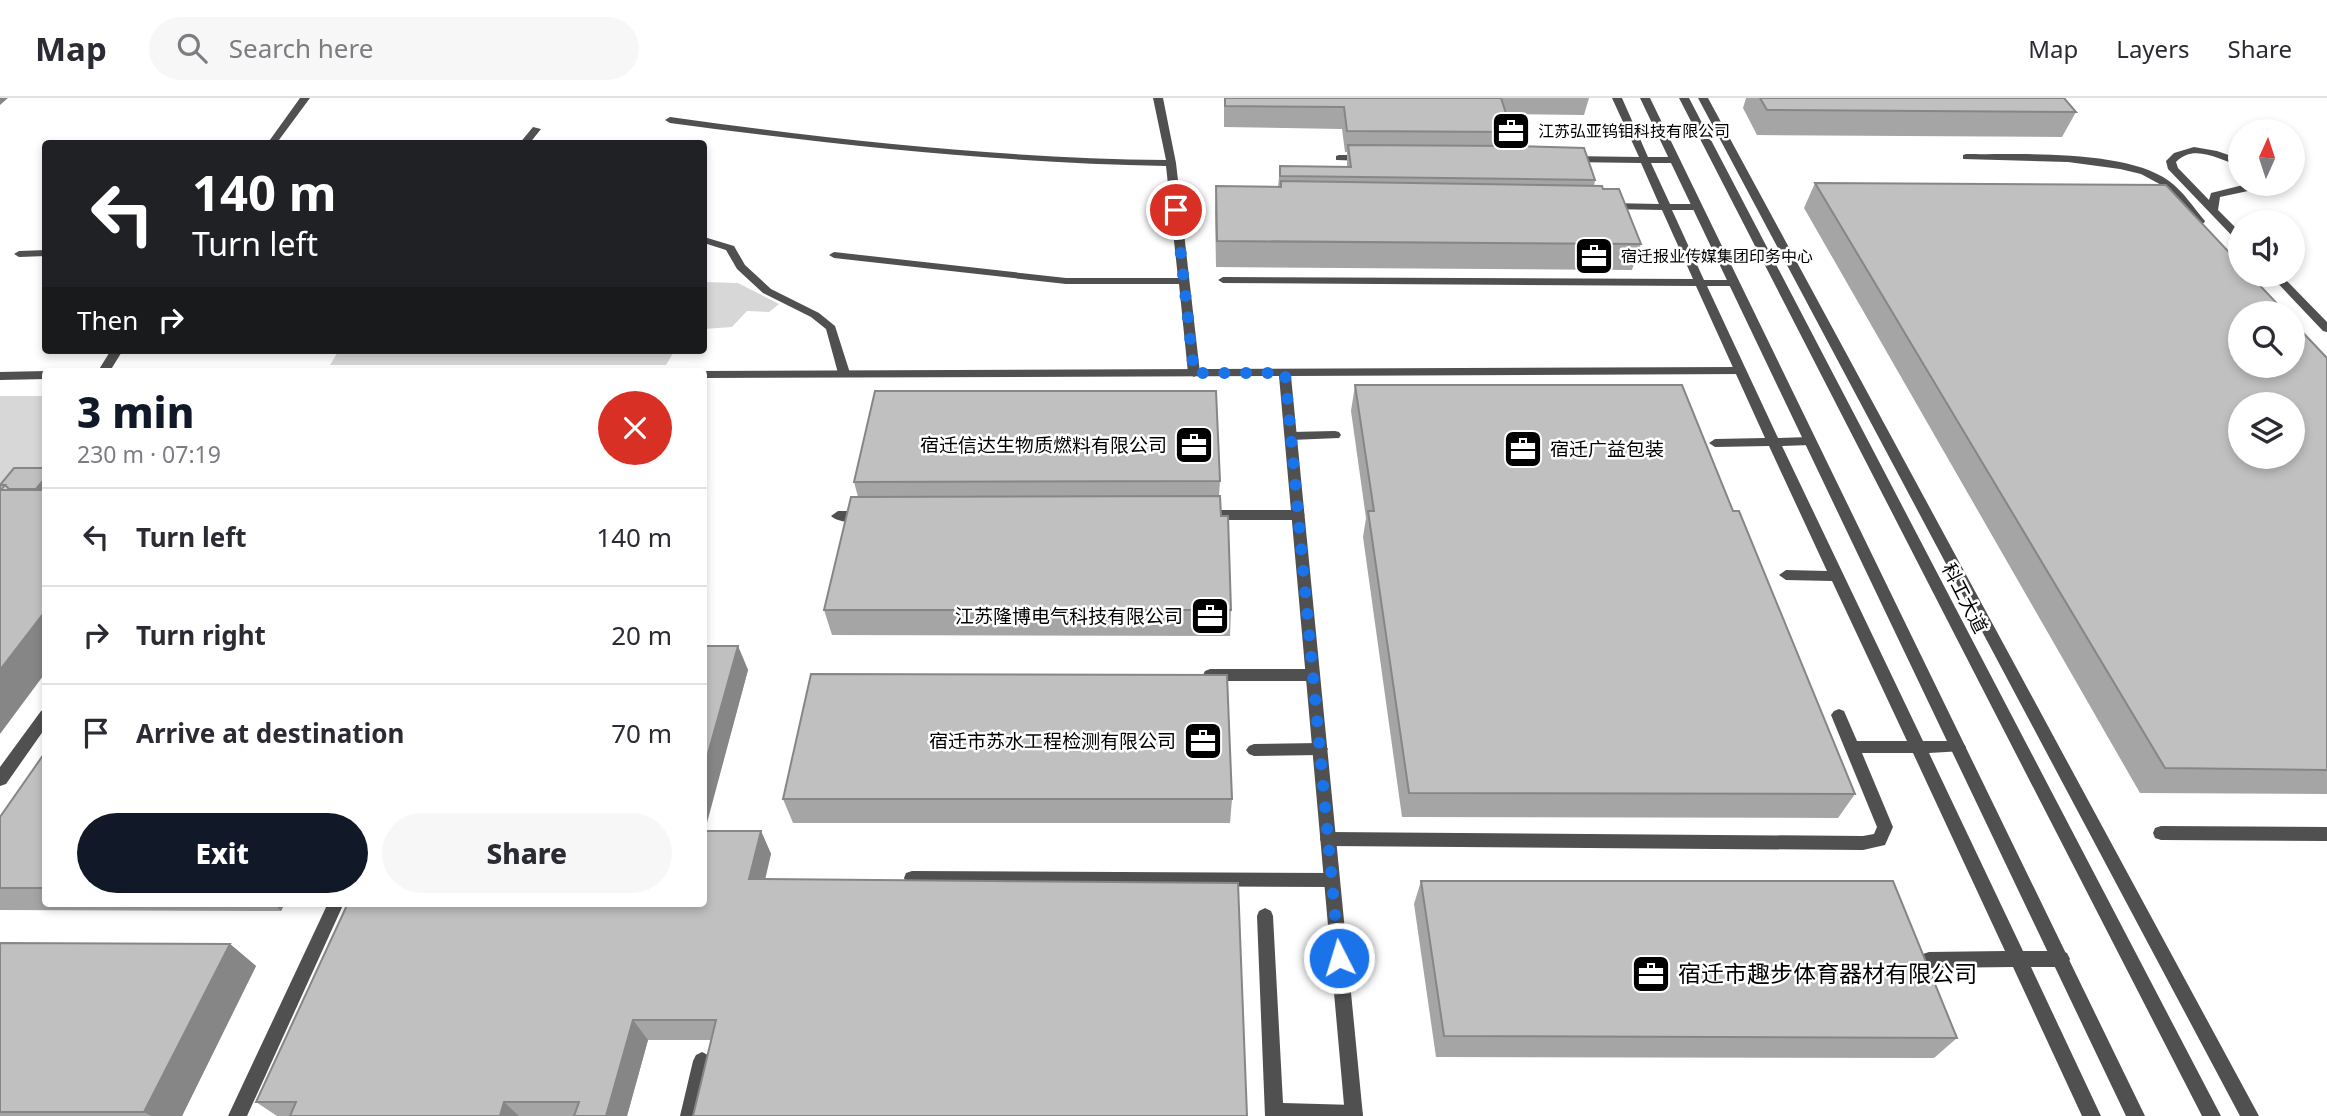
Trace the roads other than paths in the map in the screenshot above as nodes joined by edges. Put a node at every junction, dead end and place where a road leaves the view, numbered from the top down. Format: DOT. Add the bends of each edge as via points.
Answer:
graph roads {
  1 [pos="305,98"];
  2 [pos="1158,98"];
  3 [pos="1617,98"];
  4 [pos="1645,98"];
  5 [pos="1684,98"];
  6 [pos="1703,98"];
  7 [pos="670,120"];
  8 [pos="536,129"];
  9 [pos="274,140"];
  10 [pos="526,140"];
  11 [pos="1339,158"];
  12 [pos="1381,158"];
  13 [pos="1966,158"];
  14 [pos="1562,159"];
  15 [pos="2228,159"];
  16 [pos="1645,160"];
  17 [pos="1675,160"];
  18 [pos="1171,163"];
  19 [pos="2173,169"];
  20 [pos="2162,181"];
  21 [pos="2228,192"];
  22 [pos="1597,206"];
  23 [pos="1666,207"];
  24 [pos="1698,207"];
  25 [pos="2190,210"];
  26 [pos="2213,210"];
  27 [pos="2228,226"];
  28 [pos="2206,228"];
  29 [pos="707,241"];
  30 [pos="42,253"];
  31 [pos="19,254"];
  32 [pos="834,255"];
  33 [pos="1223,280"];
  34 [pos="1184,281"];
  35 [pos="1700,283"];
  36 [pos="1734,283"];
  37 [pos="2287,287"];
  38 [pos="2327,329"];
  39 [pos="1740,371"];
  40 [pos="844,373"];
  41 [pos="1194,373"];
  42 [pos="1285,373"];
  43 [pos="707,374"];
  44 [pos="42,375"];
  45 [pos="0,376"];
  46 [pos="1335,435"];
  47 [pos="1291,436"];
  48 [pos="1810,441"];
  49 [pos="1773,442"];
  50 [pos="1715,443"];
  51 [pos="1187,515"];
  52 [pos="1298,515"];
  53 [pos="838,516"];
  54 [pos="880,516"];
  55 [pos="1786,575"];
  56 [pos="1837,576"];
  57 [pos="1191,675"];
  58 [pos="1313,675"];
  59 [pos="1839,715"];
  60 [pos="42,721"];
  61 [pos="1852,747"];
  62 [pos="1918,747"];
  63 [pos="1958,747"];
  64 [pos="1320,749"];
  65 [pos="1254,750"];
  66 [pos="0,779"];
  67 [pos="2161,833"];
  68 [pos="2327,834"];
  69 [pos="1328,839"];
  70 [pos="912,878"];
  71 [pos="1332,880"];
  72 [pos="334,907"];
  73 [pos="1265,916"];
  74 [pos="2018,959"];
  75 [pos="1929,960"];
  76 [pos="2061,960"];
  77 [pos="702,1061"];
  78 [pos="1274,1114"];
  79 [pos="1354,1115"];
  80 [pos="237,1116"];
  81 [pos="689,1116"];
  82 [pos="2092,1116"];
  83 [pos="2136,1116"];
  84 [pos="2212,1116"];
  85 [pos="2250,1116"];
  1 -- 9 [label="street"];
  2 -- 18 [label="street"];
  3 -- 16 [label="street"];
  4 -- 17 [label="street"];
  5 -- 84 [label="street, 科工大道"];
  6 -- 85 [label="street"];
  7 -- 18 [label="street" via="865,145"];
  8 -- 10 [label="street"];
  11 -- 12 [label="street"];
  13 -- 20 [label="street" via="2062,158 2121,167"];
  14 -- 16 [label="street"];
  15 -- 19 [label="street" via="2189,151 2175,155"];
  16 -- 17 [label="street"];
  16 -- 23 [label="street"];
  17 -- 24 [label="street"];
  18 -- 34 [label="street"];
  19 -- 20 [label="street"];
  19 -- 26 [label="street"];
  20 -- 25 [label="street"];
  21 -- 26 [label="street" via="2215,195"];
  22 -- 23 [label="street"];
  23 -- 24 [label="street"];
  23 -- 35 [label="street"];
  24 -- 36 [label="street"];
  25 -- 26 [label="street"];
  25 -- 28 [label="street"];
  26 -- 27 [label="street"];
  29 -- 40 [label="street" via="730,248 741,267 767,291 831,328"];
  30 -- 31 [label="street"];
  32 -- 34 [label="street" via="1066,281"];
  33 -- 35 [label="street"];
  34 -- 41 [label="street"];
  35 -- 36 [label="street"];
  35 -- 39 [label="street"];
  36 -- 48 [label="street"];
  37 -- 38 [label="street"];
  39 -- 42 [label="street"];
  39 -- 49 [label="street"];
  40 -- 41 [label="street"];
  40 -- 43 [label="street"];
  41 -- 42 [label="street"];
  42 -- 47 [label="street"];
  44 -- 45 [label="street"];
  46 -- 47 [label="street"];
  47 -- 52 [label="street"];
  48 -- 49 [label="street"];
  48 -- 63 [label="street"];
  49 -- 50 [label="street"];
  49 -- 56 [label="street"];
  51 -- 52 [label="street"];
  52 -- 58 [label="street"];
  53 -- 54 [label="street"];
  55 -- 56 [label="street"];
  56 -- 62 [label="street"];
  57 -- 58 [label="street"];
  58 -- 64 [label="street"];
  59 -- 61 [label="street"];
  60 -- 66 [label="street"];
  61 -- 62 [label="street"];
  61 -- 69 [label="street" via="1885,827 1879,840"];
  62 -- 63 [label="street"];
  62 -- 74 [label="street"];
  63 -- 76 [label="street"];
  64 -- 65 [label="street"];
  64 -- 69 [label="street"];
  67 -- 68 [label="street"];
  69 -- 71 [label="street"];
  70 -- 71 [label="street"];
  71 -- 79 [label="street"];
  72 -- 80 [label="street"];
  73 -- 78 [label="street"];
  74 -- 75 [label="street"];
  74 -- 76 [label="street"];
  74 -- 82 [label="street"];
  76 -- 83 [label="street"];
  77 -- 81 [label="street"];
  78 -- 79 [label="street"];
}
